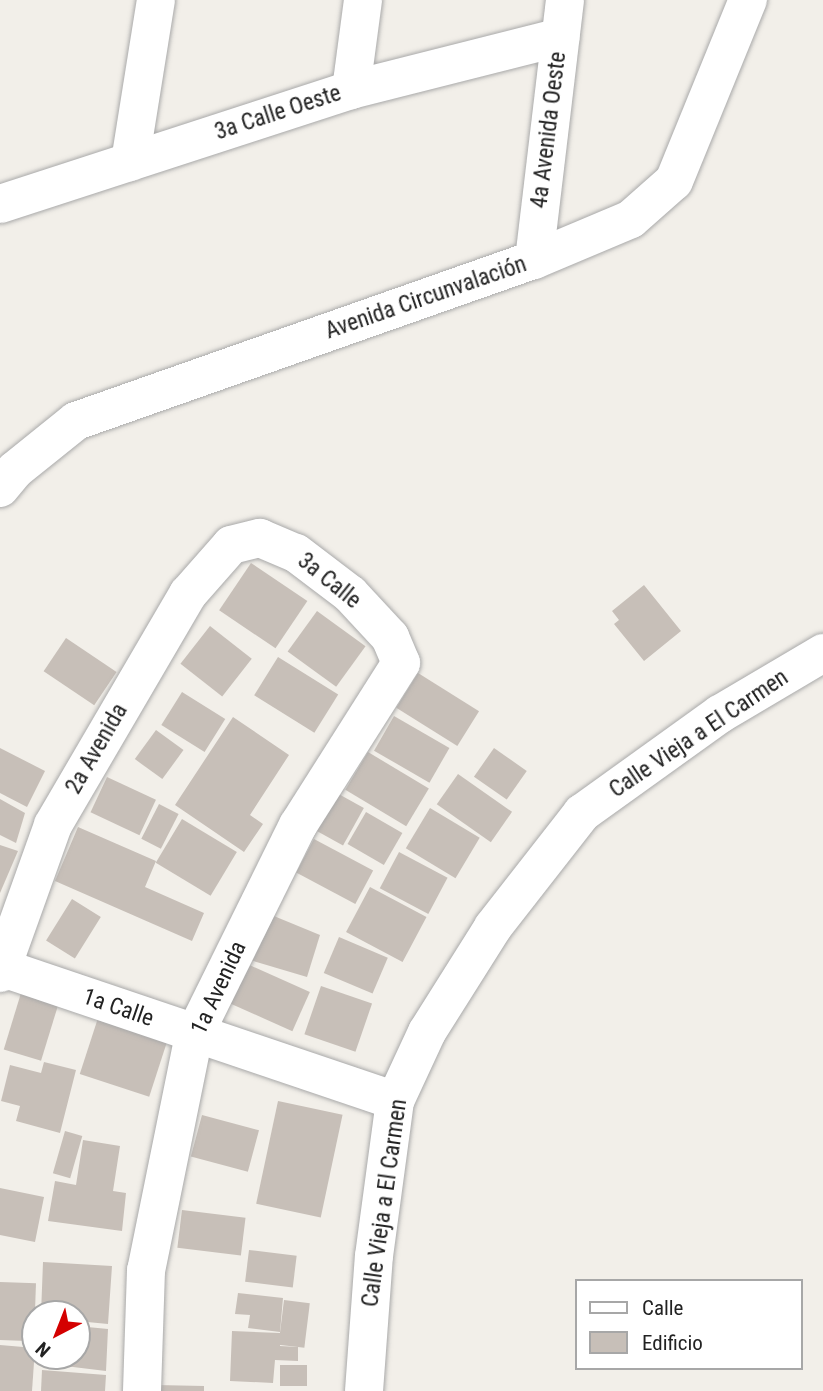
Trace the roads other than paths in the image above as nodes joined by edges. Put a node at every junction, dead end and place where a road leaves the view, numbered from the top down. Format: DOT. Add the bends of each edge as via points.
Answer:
graph roads {
  1 [pos="156,0"];
  2 [pos="363,0"];
  3 [pos="565,0"];
  4 [pos="748,0"];
  5 [pos="560,37"];
  6 [pos="351,90"];
  7 [pos="130,162"];
  8 [pos="0,204"];
  9 [pos="534,260"];
  10 [pos="0,488"];
  11 [pos="230,545"];
  12 [pos="823,653"];
  13 [pos="401,663"];
  14 [pos="0,969"];
  15 [pos="194,1035"];
  16 [pos="395,1101"];
  17 [pos="142,1391"];
  18 [pos="364,1391"];
  1 -- 7 [label="street"];
  2 -- 6 [label="street"];
  3 -- 5 [label="street, 4a Avenida Oeste"];
  4 -- 9 [label="street, Avenida Circunvalación" via="674,181 631,219"];
  5 -- 6 [label="street, 3a Calle Oeste"];
  5 -- 9 [label="street, 4a Avenida Oeste"];
  6 -- 7 [label="street, 3a Calle Oeste"];
  7 -- 8 [label="street, 3a Calle Oeste"];
  9 -- 10 [label="street, Avenida Circunvalación" via="76,421 15,470"];
  11 -- 13 [label="street, 3a Calle" via="260,538 296,553 350,594 390,637"];
  11 -- 14 [label="street, 2a Avenida" via="188,594 53,825"];
  12 -- 16 [label="street, Calle Vieja a El Carmen" via="720,714 582,813 493,927 427,1032"];
  13 -- 15 [label="street, 1a Avenida" via="298,825"];
  14 -- 15 [label="street, 1a Calle"];
  15 -- 16 [label="street, 1a Calle"];
  15 -- 17 [label="street, 1a Avenida" via="146,1270"];
  16 -- 18 [label="street, Calle Vieja a El Carmen" via="374,1256"];
}
